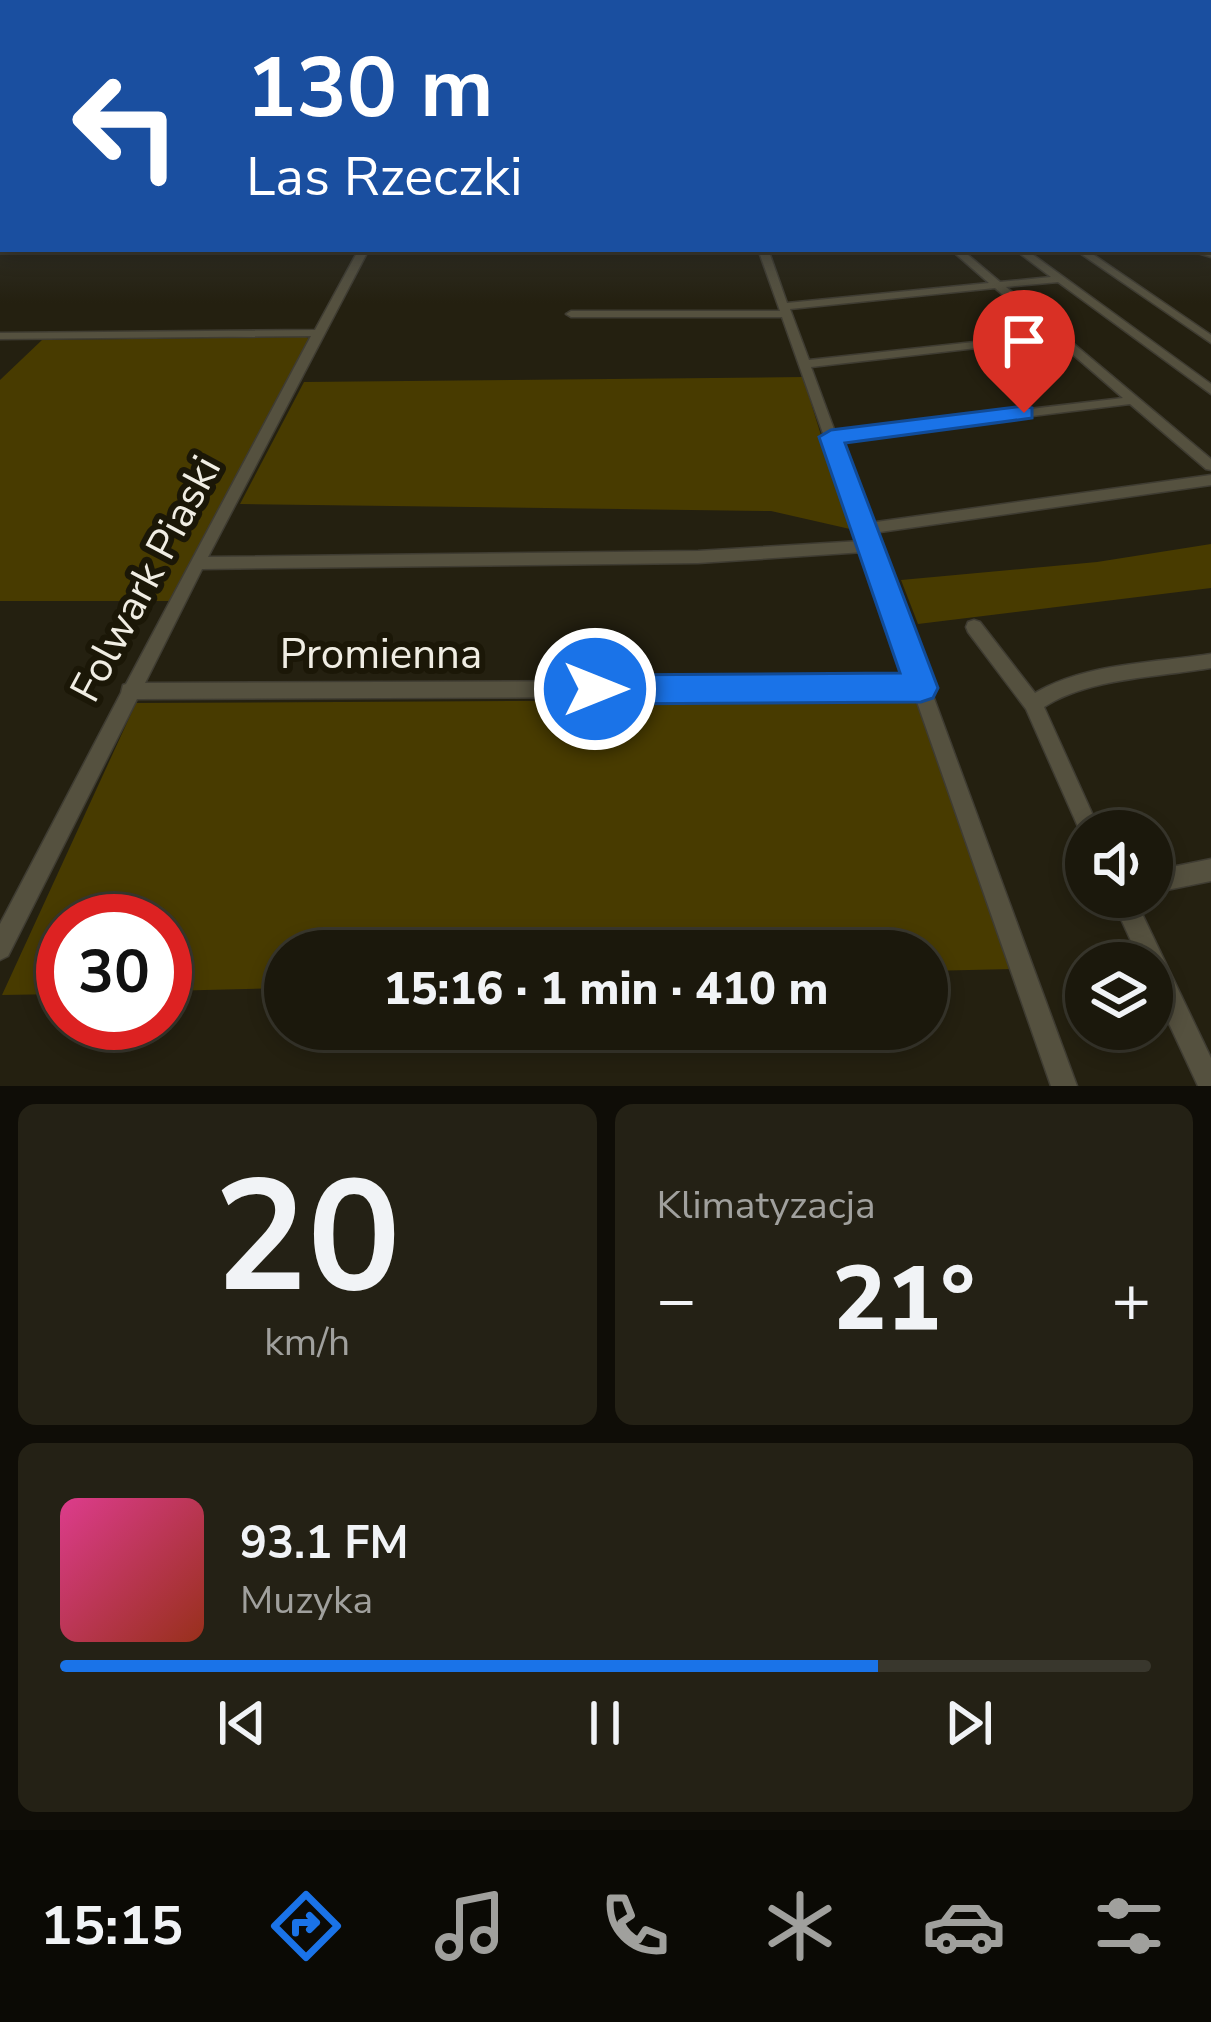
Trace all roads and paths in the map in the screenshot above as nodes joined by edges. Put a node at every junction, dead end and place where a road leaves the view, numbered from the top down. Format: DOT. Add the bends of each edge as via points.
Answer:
graph roads {
  1 [pos="362,252"];
  2 [pos="764,252"];
  3 [pos="959,252"];
  4 [pos="1023,252"];
  5 [pos="1083,252"];
  6 [pos="1059,279"];
  7 [pos="998,285"];
  8 [pos="785,310"];
  9 [pos="571,314"];
  10 [pos="319,333"];
  11 [pos="0,336"];
  12 [pos="1057,337"];
  13 [pos="1211,340"];
  14 [pos="804,364"];
  15 [pos="1211,390"];
  16 [pos="1133,400"];
  17 [pos="831,437"];
  18 [pos="1211,466"];
  19 [pos="1211,480"];
  20 [pos="867,538"];
  21 [pos="201,563"];
  22 [pos="974,627"];
  23 [pos="1211,662"];
  24 [pos="921,688"];
  25 [pos="129,691"];
  26 [pos="1033,704"];
  27 [pos="1081,810"];
  28 [pos="1211,870"];
  29 [pos="1173,878"];
  30 [pos="1132,918"];
  31 [pos="4,934"];
  32 [pos="1064,1086"];
  33 [pos="1211,1086"];
  1 -- 10 [label="street, Folwark Piaski"];
  2 -- 8 [label="street"];
  3 -- 7 [label="street"];
  4 -- 6 [label="street"];
  5 -- 13 [label="street"];
  6 -- 7 [label="street"];
  6 -- 15 [label="street"];
  7 -- 8 [label="street"];
  7 -- 12 [label="street"];
  8 -- 9 [label="street"];
  8 -- 14 [label="street"];
  10 -- 11 [label="street"];
  10 -- 21 [label="street, Folwark Piaski"];
  12 -- 14 [label="street"];
  12 -- 16 [label="street"];
  14 -- 17 [label="street"];
  16 -- 17 [label="street"];
  16 -- 18 [label="street"];
  17 -- 20 [label="street"];
  19 -- 20 [label="street"];
  20 -- 21 [label="street" via="698,557"];
  20 -- 24 [label="street"];
  21 -- 25 [label="street, Folwark Piaski"];
  22 -- 26 [label="street"];
  23 -- 26 [label="street" via="1073,686"];
  24 -- 25 [label="street, Promienna"];
  24 -- 32 [label="street"];
  25 -- 31 [label="street, Folwark Piaski"];
  26 -- 27 [label="street"];
  28 -- 29 [label="street"];
  30 -- 33 [label="street"];
}
